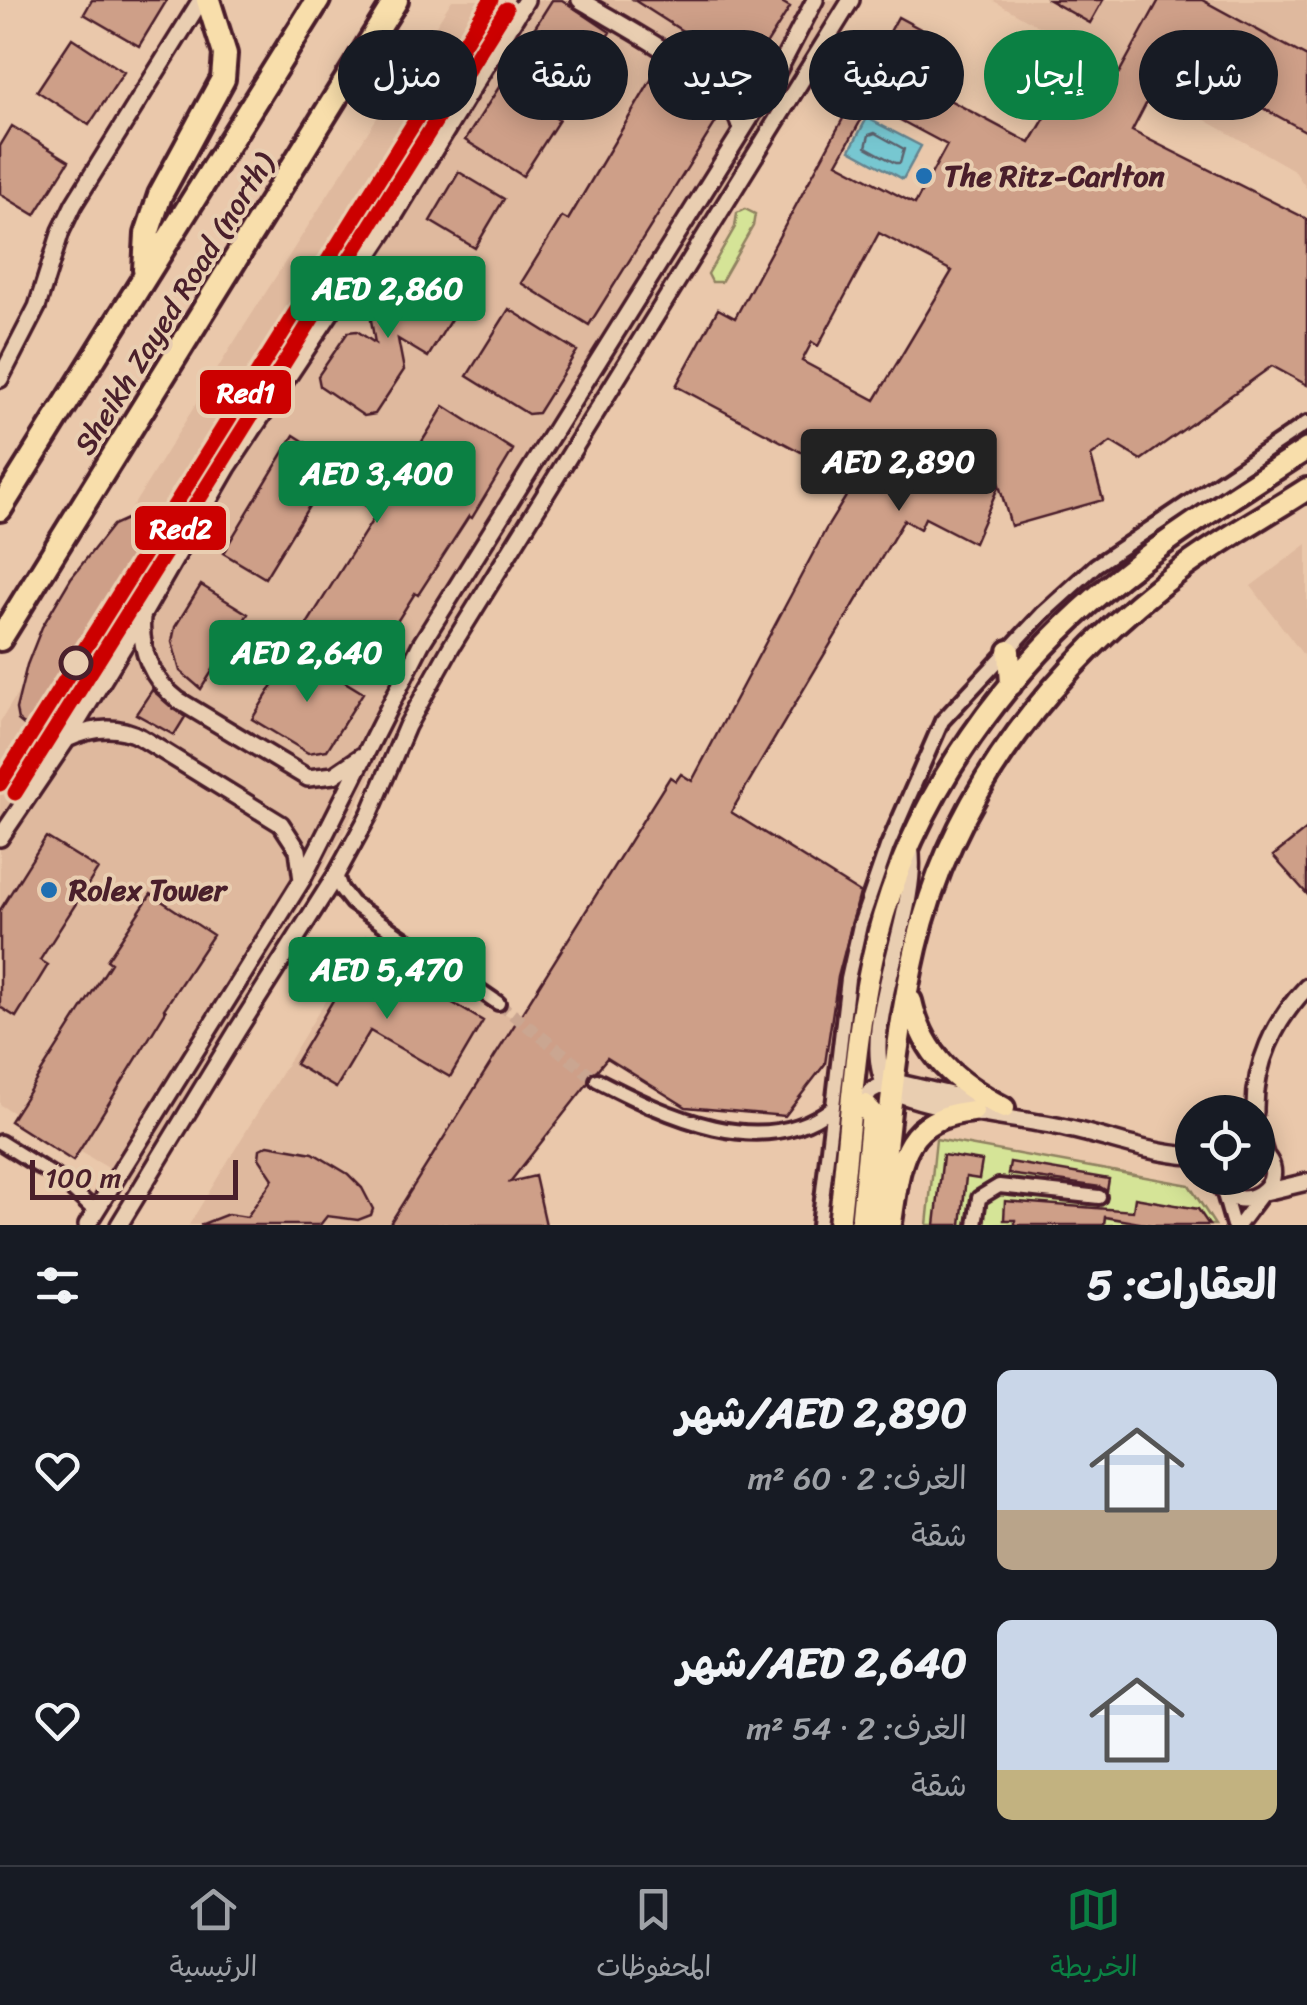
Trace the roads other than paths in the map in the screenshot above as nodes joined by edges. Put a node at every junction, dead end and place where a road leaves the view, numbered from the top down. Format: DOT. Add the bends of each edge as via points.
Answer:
graph roads {
  1 [pos="204,0"];
  2 [pos="318,0"];
  3 [pos="396,0"];
  4 [pos="526,0"];
  5 [pos="580,0"];
  6 [pos="815,0"];
  7 [pos="850,0"];
  8 [pos="648,43"];
  9 [pos="789,50"];
  10 [pos="738,120"];
  11 [pos="748,120"];
  12 [pos="742,129"];
  13 [pos="145,275"];
  14 [pos="0,379"];
  15 [pos="1307,422"];
  16 [pos="1307,449"];
  17 [pos="1307,489"];
  18 [pos="0,509"];
  19 [pos="142,616"];
  20 [pos="0,639"];
  21 [pos="1009,651"];
  22 [pos="1011,685"];
  23 [pos="66,739"];
  24 [pos="365,754"];
  25 [pos="0,838"];
  26 [pos="910,844"];
  27 [pos="336,875"];
  28 [pos="302,880"];
  29 [pos="909,981"];
  30 [pos="1307,988"];
  31 [pos="498,1003"];
  32 [pos="890,1047"];
  33 [pos="598,1080"];
  34 [pos="891,1086"];
  35 [pos="1255,1095"];
  36 [pos="833,1108"];
  37 [pos="1004,1108"];
  38 [pos="973,1111"];
  39 [pos="854,1115"];
  40 [pos="1040,1122"];
  41 [pos="0,1142"];
  42 [pos="1165,1153"];
  43 [pos="1175,1154"];
  44 [pos="1175,1157"];
  45 [pos="1275,1162"];
  46 [pos="1307,1182"];
  47 [pos="1275,1191"];
  48 [pos="843,1194"];
  49 [pos="1223,1195"];
  50 [pos="1233,1195"];
  51 [pos="1260,1195"];
  52 [pos="1262,1195"];
  53 [pos="1099,1197"];
  54 [pos="92,1220"];
  55 [pos="119,1225"];
  56 [pos="819,1225"];
  57 [pos="831,1225"];
  58 [pos="839,1225"];
  59 [pos="861,1225"];
  60 [pos="878,1225"];
  61 [pos="891,1225"];
  62 [pos="975,1225"];
  63 [pos="1236,1225"];
  1 -- 13 [label="highway" via="225,54 223,79 160,195 147,234"];
  1 -- 14 [label="street" via="74,204 37,308"];
  2 -- 13 [label="highway"];
  3 -- 20 [label="highway, Sheikh Zayed Road (north)"];
  4 -- 19 [label="street" via="383,234 228,467"];
  5 -- 8 [label="street"];
  6 -- 9 [label="street"];
  7 -- 27 [label="street" via="450,647"];
  10 -- 12 [label="street"];
  11 -- 12 [label="street"];
  12 -- 24 [label="street" via="422,644"];
  13 -- 18 [label="highway"];
  15 -- 21 [label="street" via="1096,565"];
  16 -- 22 [label="main road" via="1122,575"];
  17 -- 29 [label="main road" via="1191,562 1126,614 1030,715 953,841 926,910"];
  19 -- 23 [label="street"];
  19 -- 24 [label="street" via="145,651 163,687 178,700 314,779 328,778"];
  21 -- 22 [label="main road"];
  21 -- 36 [label="street" via="942,721 886,848 851,966"];
  22 -- 26 [label="main road" via="952,767"];
  23 -- 25 [label="street"];
  23 -- 28 [label="street" via="101,728 140,736 282,824 298,850"];
  24 -- 28 [label="street"];
  26 -- 32 [label="street" via="912,884 890,971"];
  26 -- 39 [label="main road" via="870,972"];
  27 -- 31 [label="street" via="352,902"];
  27 -- 55 [label="street"];
  28 -- 54 [label="street"];
  29 -- 32 [label="main road"];
  29 -- 37 [label="main road" via="917,1024 938,1061 970,1090"];
  30 -- 35 [label="street" via="1271,1038"];
  32 -- 34 [label="main road"];
  33 -- 36 [label="street" via="708,1127 784,1130"];
  34 -- 37 [label="street"];
  34 -- 38 [label="street"];
  34 -- 39 [label="street" via="871,1091"];
  34 -- 60 [label="main road"];
  36 -- 56 [label="street"];
  37 -- 40 [label="street"];
  38 -- 40 [label="street"];
  38 -- 61 [label="main road" via="935,1120 910,1141"];
  39 -- 48 [label="main road"];
  39 -- 59 [label="main road" via="865,1105 872,1112"];
  40 -- 42 [label="street"];
  41 -- 54 [label="street" via="73,1188"];
  42 -- 43 [label="street"];
  42 -- 44 [label="street"];
  45 -- 46 [label="street"];
  46 -- 47 [label="street"];
  48 -- 57 [label="main road"];
  48 -- 58 [label="main road"];
  49 -- 63 [label="street"];
  50 -- 51 [label="street" via="1242,1202"];
  52 -- 63 [label="street"];
  53 -- 62 [label="street" via="999,1186 979,1198"];
}
